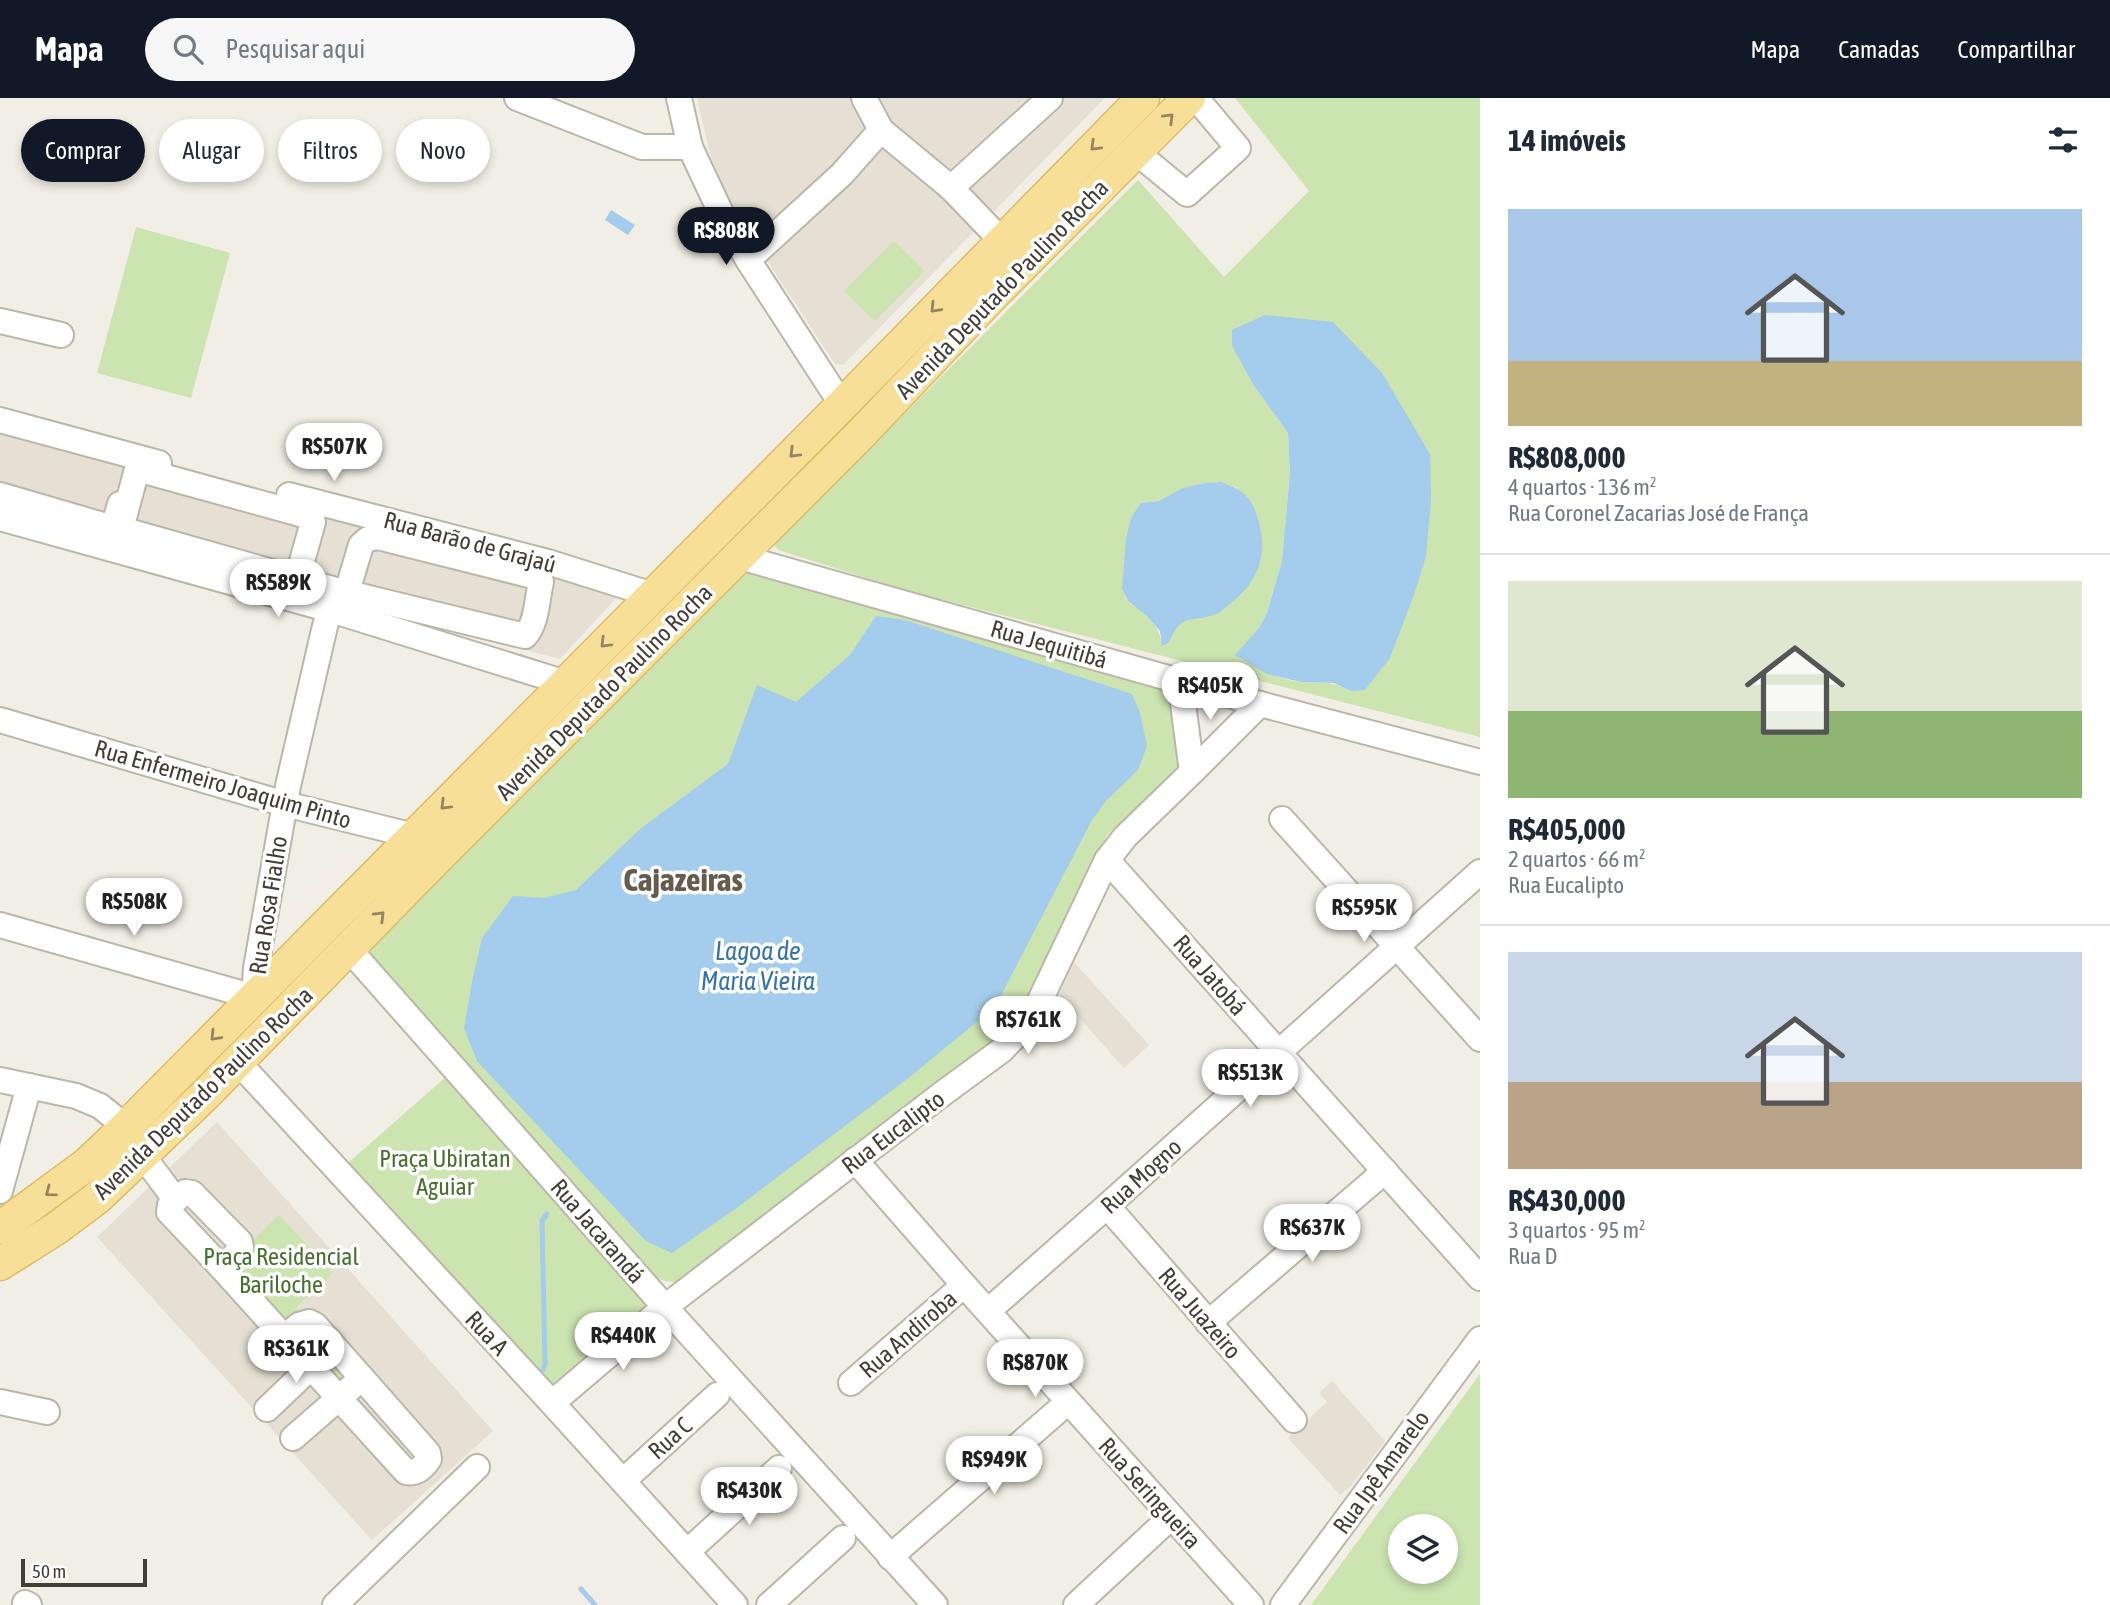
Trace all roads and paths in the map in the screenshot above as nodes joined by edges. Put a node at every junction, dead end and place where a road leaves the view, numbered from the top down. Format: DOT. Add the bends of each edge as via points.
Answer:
graph roads {
  1 [pos="517,98"];
  2 [pos="679,98"];
  3 [pos="864,98"];
  4 [pos="1050,98"];
  5 [pos="1143,98"];
  6 [pos="1189,98"];
  7 [pos="1196,98"];
  8 [pos="553,105"];
  9 [pos="881,130"];
  10 [pos="690,147"];
  11 [pos="1136,152"];
  12 [pos="951,188"];
  13 [pos="1002,241"];
  14 [pos="748,260"];
  15 [pos="0,321"];
  16 [pos="61,335"];
  17 [pos="842,405"];
  18 [pos="0,420"];
  19 [pos="0,432"];
  20 [pos="861,434"];
  21 [pos="0,495"];
  22 [pos="0,518"];
  23 [pos="740,557"];
  24 [pos="297,579"];
  25 [pos="653,595"];
  26 [pos="338,597"];
  27 [pos="1180,681"];
  28 [pos="566,683"];
  29 [pos="1260,704"];
  30 [pos="0,720"];
  31 [pos="1480,762"];
  32 [pos="1192,772"];
  33 [pos="285,804"];
  34 [pos="1282,819"];
  35 [pos="414,836"];
  36 [pos="445,850"];
  37 [pos="1107,860"];
  38 [pos="1480,872"];
  39 [pos="0,925"];
  40 [pos="1397,946"];
  41 [pos="348,948"];
  42 [pos="254,997"];
  43 [pos="1480,1039"];
  44 [pos="1278,1054"];
  45 [pos="238,1062"];
  46 [pos="0,1080"];
  47 [pos="29,1086"];
  48 [pos="126,1127"];
  49 [pos="143,1156"];
  50 [pos="855,1160"];
  51 [pos="1385,1171"];
  52 [pos="0,1191"];
  53 [pos="1107,1206"];
  54 [pos="3,1222"];
  55 [pos="0,1265"];
  56 [pos="1480,1278"];
  57 [pos="964,1285"];
  58 [pos="665,1307"];
  59 [pos="988,1311"];
  60 [pos="1208,1323"];
  61 [pos="284,1338"];
  62 [pos="1480,1339"];
  63 [pos="311,1367"];
  64 [pos="362,1378"];
  65 [pos="851,1383"];
  66 [pos="717,1395"];
  67 [pos="339,1398"];
  68 [pos="0,1402"];
  69 [pos="1069,1402"];
  70 [pos="552,1403"];
  71 [pos="267,1409"];
  72 [pos="47,1412"];
  73 [pos="1294,1420"];
  74 [pos="293,1438"];
  75 [pos="477,1467"];
  76 [pos="779,1468"];
  77 [pos="623,1481"];
  78 [pos="1171,1517"];
  79 [pos="843,1538"];
  80 [pos="687,1552"];
  81 [pos="890,1557"];
  82 [pos="335,1605"];
  83 [pos="735,1605"];
  84 [pos="769,1605"];
  85 [pos="935,1605"];
  86 [pos="1076,1605"];
  87 [pos="1251,1605"];
  88 [pos="1283,1605"];
  1 -- 8 [label="street"];
  2 -- 10 [label="street"];
  3 -- 9 [label="street"];
  4 -- 12 [label="street"];
  5 -- 13 [label="main road, Avenida Deputado Paulino Rocha, one-way"];
  11 -- 6 [label="main road, Avenida Deputado Paulino Rocha, one-way"];
  7 -- 11 [label="street" via="1238,148 1187,194"];
  8 -- 10 [label="street" via="642,147"];
  9 -- 12 [label="street"];
  9 -- 14 [label="street" via="842,174"];
  10 -- 14 [label="street"];
  11 -- 20 [label="main road, Avenida Deputado Paulino Rocha"];
  12 -- 13 [label="street"];
  13 -- 17 [label="main road, Avenida Deputado Paulino Rocha, one-way"];
  14 -- 17 [label="street"];
  15 -- 16 [label="street"];
  17 -- 20 [label="main road"];
  17 -- 25 [label="main road, Avenida Deputado Paulino Rocha, one-way"];
  18 -- 25 [label="street, Rua Barão de Grajaú" via="548,562"];
  19 -- 21 [label="street" via="131,464 113,528"];
  20 -- 23 [label="main road, Avenida Deputado Paulino Rocha"];
  22 -- 26 [label="street"];
  23 -- 27 [label="street, Rua Jequitibá"];
  23 -- 36 [label="main road, Avenida Deputado Paulino Rocha"];
  24 -- 24 [label="street" via="312,517 137,469 121,529"];
  24 -- 26 [label="street"];
  25 -- 28 [label="main road, Avenida Deputado Paulino Rocha, one-way"];
  26 -- 26 [label="street, Rua Rosa Fialho" via="526,636 541,582 533,576 378,537 361,545"];
  26 -- 28 [label="street"];
  26 -- 33 [label="street, Rua Rosa Fialho" via="325,626"];
  27 -- 29 [label="street, Rua Jequitibá"];
  27 -- 32 [label="street"];
  28 -- 35 [label="main road, Avenida Deputado Paulino Rocha, one-way"];
  29 -- 31 [label="street, Rua Jequitibá"];
  29 -- 32 [label="street, Rua Eucalipto"];
  30 -- 33 [label="street, Rua Enfermeiro Joaquim Pinto"];
  32 -- 37 [label="street, Rua Eucalipto"];
  33 -- 35 [label="street, Rua Enfermeiro Joaquim Pinto"];
  33 -- 42 [label="street, Rua Rosa Fialho"];
  34 -- 40 [label="street"];
  35 -- 36 [label="street, Rua Enfermeiro Joaquim Pinto"];
  35 -- 42 [label="main road, Avenida Deputado Paulino Rocha"];
  41 -- 36 [label="main road, Avenida Deputado Paulino Rocha, one-way"];
  37 -- 44 [label="street, Rua Jatobá"];
  37 -- 50 [label="street, Rua Eucalipto" via="1023,1028 1002,1050"];
  38 -- 40 [label="street, Rua Mogno"];
  39 -- 42 [label="street"];
  40 -- 43 [label="street"];
  40 -- 44 [label="street, Rua Mogno"];
  41 -- 45 [label="main road, Avenida Deputado Paulino Rocha"];
  41 -- 58 [label="street, Rua Jacarandá"];
  42 -- 48 [label="main road, Avenida Deputado Paulino Rocha, one-way"];
  44 -- 51 [label="street, Rua Jatobá"];
  44 -- 53 [label="street, Rua Mogno"];
  45 -- 49 [label="main road, Avenida Deputado Paulino Rocha"];
  45 -- 70 [label="street, Rua A"];
  46 -- 47 [label="street"];
  47 -- 48 [label="street" via="76,1096"];
  47 -- 52 [label="street"];
  48 -- 54 [label="main road, Avenida Deputado Paulino Rocha, one-way" via="87,1164"];
  49 -- 55 [label="main road, Avenida Deputado Paulino Rocha" via="97,1198"];
  49 -- 61 [label="street" via="176,1199 169,1207 170,1214"];
  50 -- 57 [label="street, Rua Seringueira"];
  50 -- 58 [label="street, Rua Eucalipto"];
  51 -- 56 [label="street, Rua Jatobá"];
  51 -- 60 [label="street"];
  53 -- 59 [label="street, Rua Mogno"];
  53 -- 60 [label="street, Rua Juazeiro"];
  57 -- 59 [label="street, Rua Seringueira"];
  57 -- 65 [label="street, Rua Andiroba"];
  58 -- 70 [label="street, Rua Eucalipto"];
  58 -- 81 [label="street, Rua Jacarandá"];
  59 -- 69 [label="street, Rua Seringueira"];
  60 -- 73 [label="street, Rua Juazeiro"];
  61 -- 63 [label="street"];
  61 -- 64 [label="street" via="299,1325 315,1325"];
  62 -- 88 [label="street, Rua Ipê Amarelo"];
  63 -- 67 [label="street"];
  63 -- 71 [label="street"];
  64 -- 67 [label="street"];
  64 -- 67 [label="street" via="428,1453 429,1459 419,1469 405,1472"];
  66 -- 77 [label="street, Rua C"];
  67 -- 74 [label="street"];
  68 -- 72 [label="street"];
  69 -- 78 [label="street, Rua Seringueira"];
  69 -- 81 [label="street"];
  70 -- 77 [label="street, Rua A"];
  75 -- 82 [label="street"];
  76 -- 80 [label="street"];
  77 -- 80 [label="street, Rua A"];
  78 -- 86 [label="street"];
  78 -- 87 [label="street, Rua Seringueira"];
  79 -- 84 [label="street"];
  80 -- 83 [label="street, Rua A"];
  81 -- 85 [label="street, Rua Jacarandá"];
}
